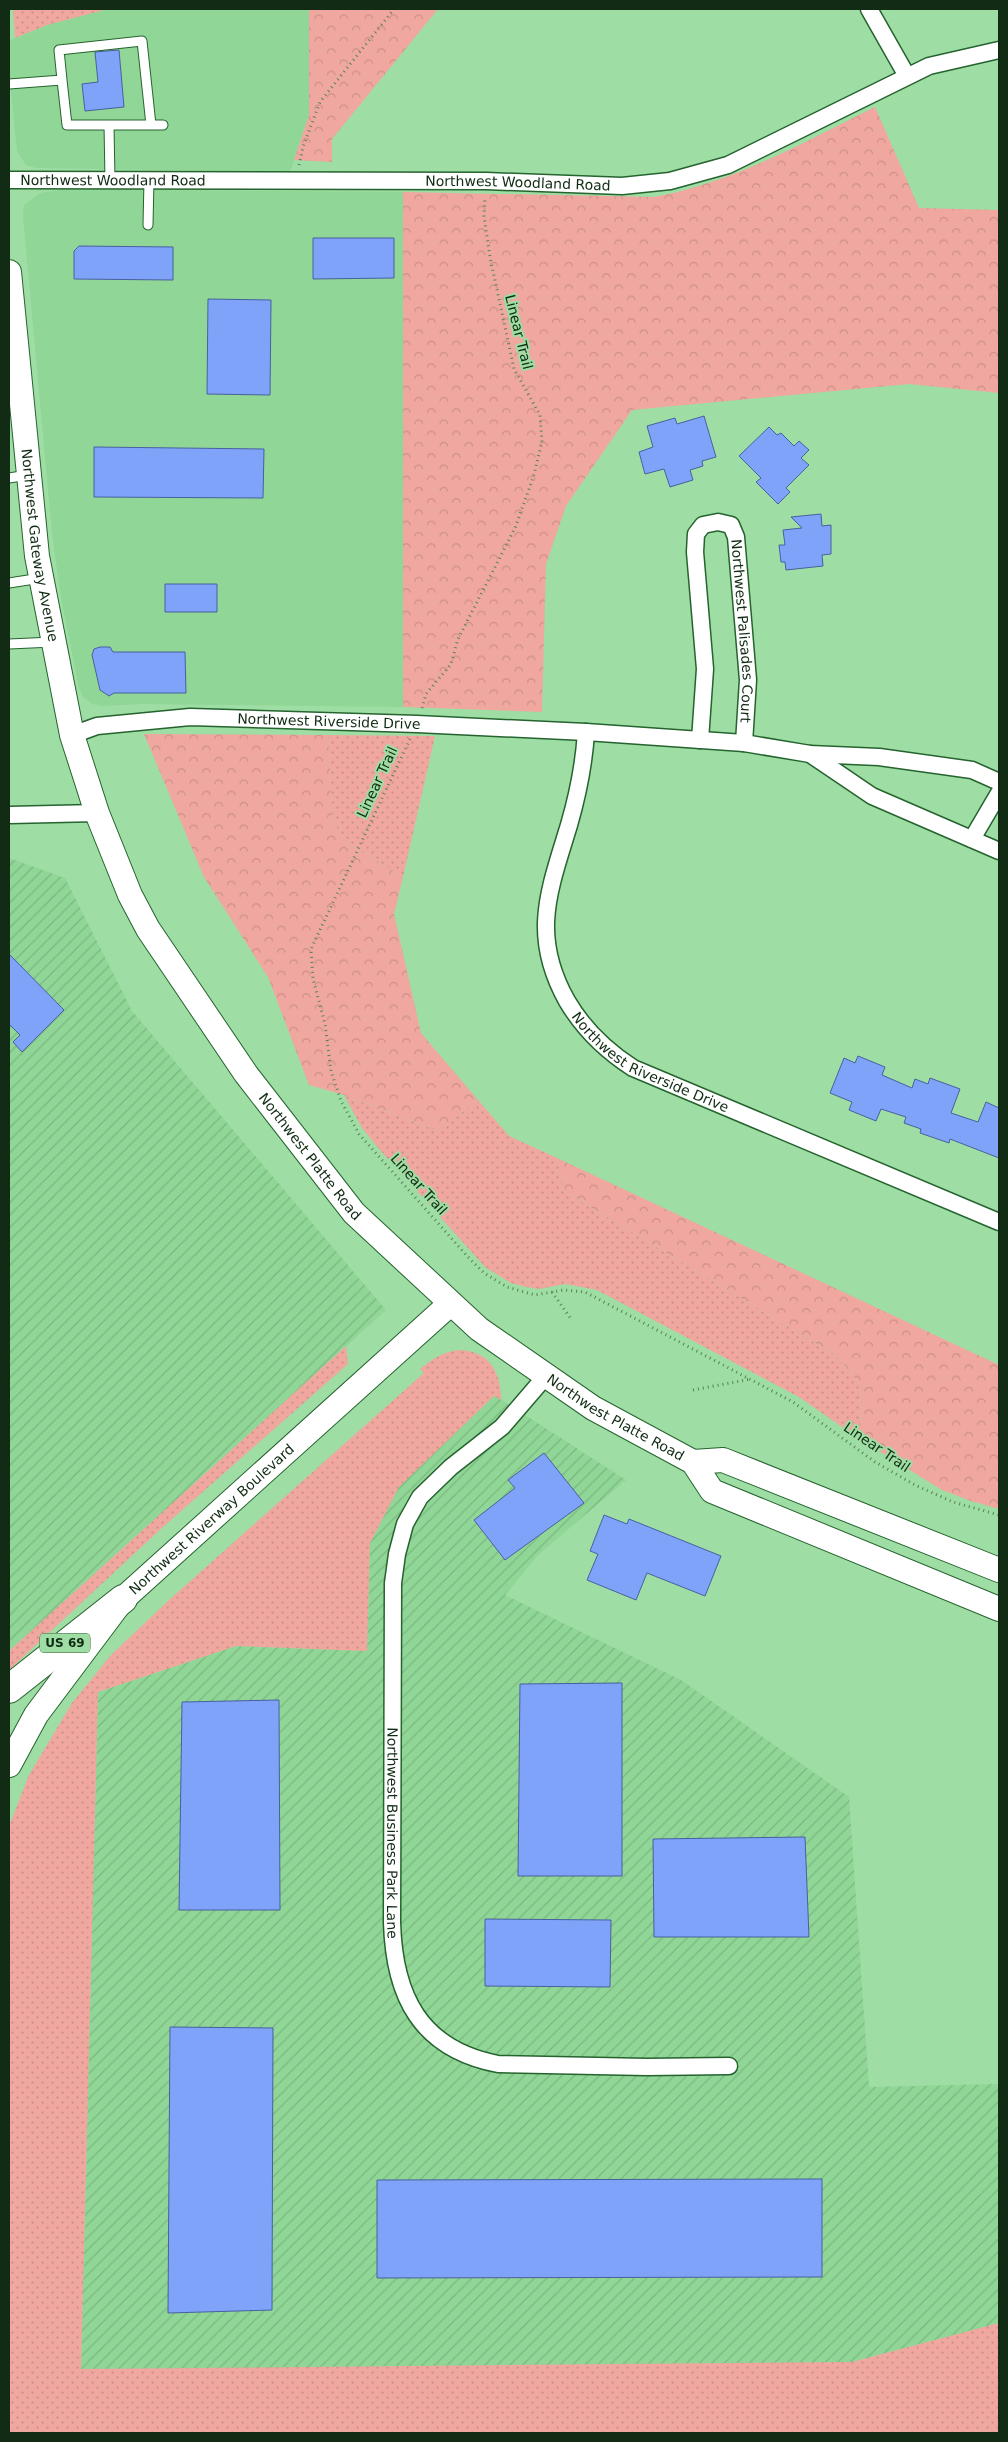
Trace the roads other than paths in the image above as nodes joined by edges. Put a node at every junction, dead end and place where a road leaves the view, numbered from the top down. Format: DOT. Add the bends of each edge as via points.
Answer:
graph roads {
  1 [pos="869,9"];
  2 [pos="999,50"];
  3 [pos="907,76"];
  4 [pos="62,80"];
  5 [pos="9,84"];
  6 [pos="109,125"];
  7 [pos="151,125"];
  8 [pos="163,125"];
  9 [pos="9,180"];
  10 [pos="110,180"];
  11 [pos="149,180"];
  12 [pos="148,225"];
  13 [pos="9,272"];
  14 [pos="19,477"];
  15 [pos="41,578"];
  16 [pos="9,583"];
  17 [pos="54,642"];
  18 [pos="9,644"];
  19 [pos="586,732"];
  20 [pos="72,735"];
  21 [pos="700,740"];
  22 [pos="744,743"];
  23 [pos="810,754"];
  24 [pos="999,782"];
  25 [pos="999,793"];
  26 [pos="97,813"];
  27 [pos="9,815"];
  28 [pos="972,839"];
  29 [pos="999,852"];
  30 [pos="999,1222"];
  31 [pos="450,1304"];
  32 [pos="545,1377"];
  33 [pos="693,1462"];
  34 [pos="999,1570"];
  35 [pos="123,1599"];
  36 [pos="999,1609"];
  37 [pos="9,1689"];
  38 [pos="9,1765"];
  39 [pos="728,2066"];
  1 -- 3 [label="street"];
  2 -- 3 [label="street, Northwest Woodland Road" via="929,66"];
  3 -- 11 [label="street, Northwest Woodland Road" via="728,165 670,181 622,186 486,181"];
  4 -- 5 [label="lane"];
  4 -- 6 [label="lane" via="67,125"];
  4 -- 7 [label="lane" via="59,50 142,41"];
  6 -- 7 [label="lane"];
  6 -- 10 [label="lane"];
  7 -- 8 [label="lane"];
  9 -- 10 [label="street, Northwest Woodland Road"];
  10 -- 11 [label="street, Northwest Woodland Road"];
  11 -- 12 [label="lane"];
  13 -- 14 [label="main road, Northwest Gateway Avenue"];
  14 -- 15 [label="main road, Northwest Gateway Avenue"];
  15 -- 16 [label="lane"];
  15 -- 17 [label="main road, Northwest Gateway Avenue"];
  17 -- 18 [label="lane"];
  17 -- 20 [label="main road, Northwest Gateway Avenue"];
  19 -- 20 [label="street, Northwest Riverside Drive" via="190,717 97,726"];
  19 -- 21 [label="street, Northwest Riverside Drive"];
  19 -- 30 [label="street, Northwest Riverside Drive" via="584,768 548,896 545,922 548,952 558,984 592,1036 609,1053 633,1068"];
  20 -- 26 [label="main road, Northwest Gateway Avenue"];
  21 -- 22 [label="street, Northwest Riverside Drive"];
  21 -- 22 [label="street, Northwest Palisades Court" via="705,669 696,534 703,525 718,522 731,525 736,537 748,680"];
  22 -- 23 [label="street, Northwest Riverside Drive"];
  23 -- 24 [label="street, Northwest Riverside Drive" via="880,757 972,770"];
  23 -- 28 [label="street" via="872,796"];
  25 -- 28 [label="street"];
  26 -- 27 [label="street"];
  26 -- 31 [label="main road, Northwest Platte Road" via="130,895 148,929 246,1074 354,1213"];
  28 -- 29 [label="street"];
  31 -- 32 [label="main road, Northwest Platte Road" via="478,1329"];
  31 -- 35 [label="main road, Northwest Riverway Boulevard / US 69"];
  32 -- 33 [label="main road, Northwest Platte Road" via="593,1408"];
  32 -- 39 [label="street, Northwest Business Park Lane" via="502,1427 451,1467 420,1497 405,1524 397,1554 393,1583 392,1922 401,1989 416,2014 437,2036 458,2051 484,2061 630,2067"];
  33 -- 34 [label="main road, Northwest Platte Road" via="723,1460"];
  33 -- 36 [label="main road, Northwest Platte Road" via="712,1491"];
  35 -- 37 [label="highway, US 69"];
  35 -- 38 [label="main road, Northwest Riverway Boulevard / US 69" via="36,1715"];
}
